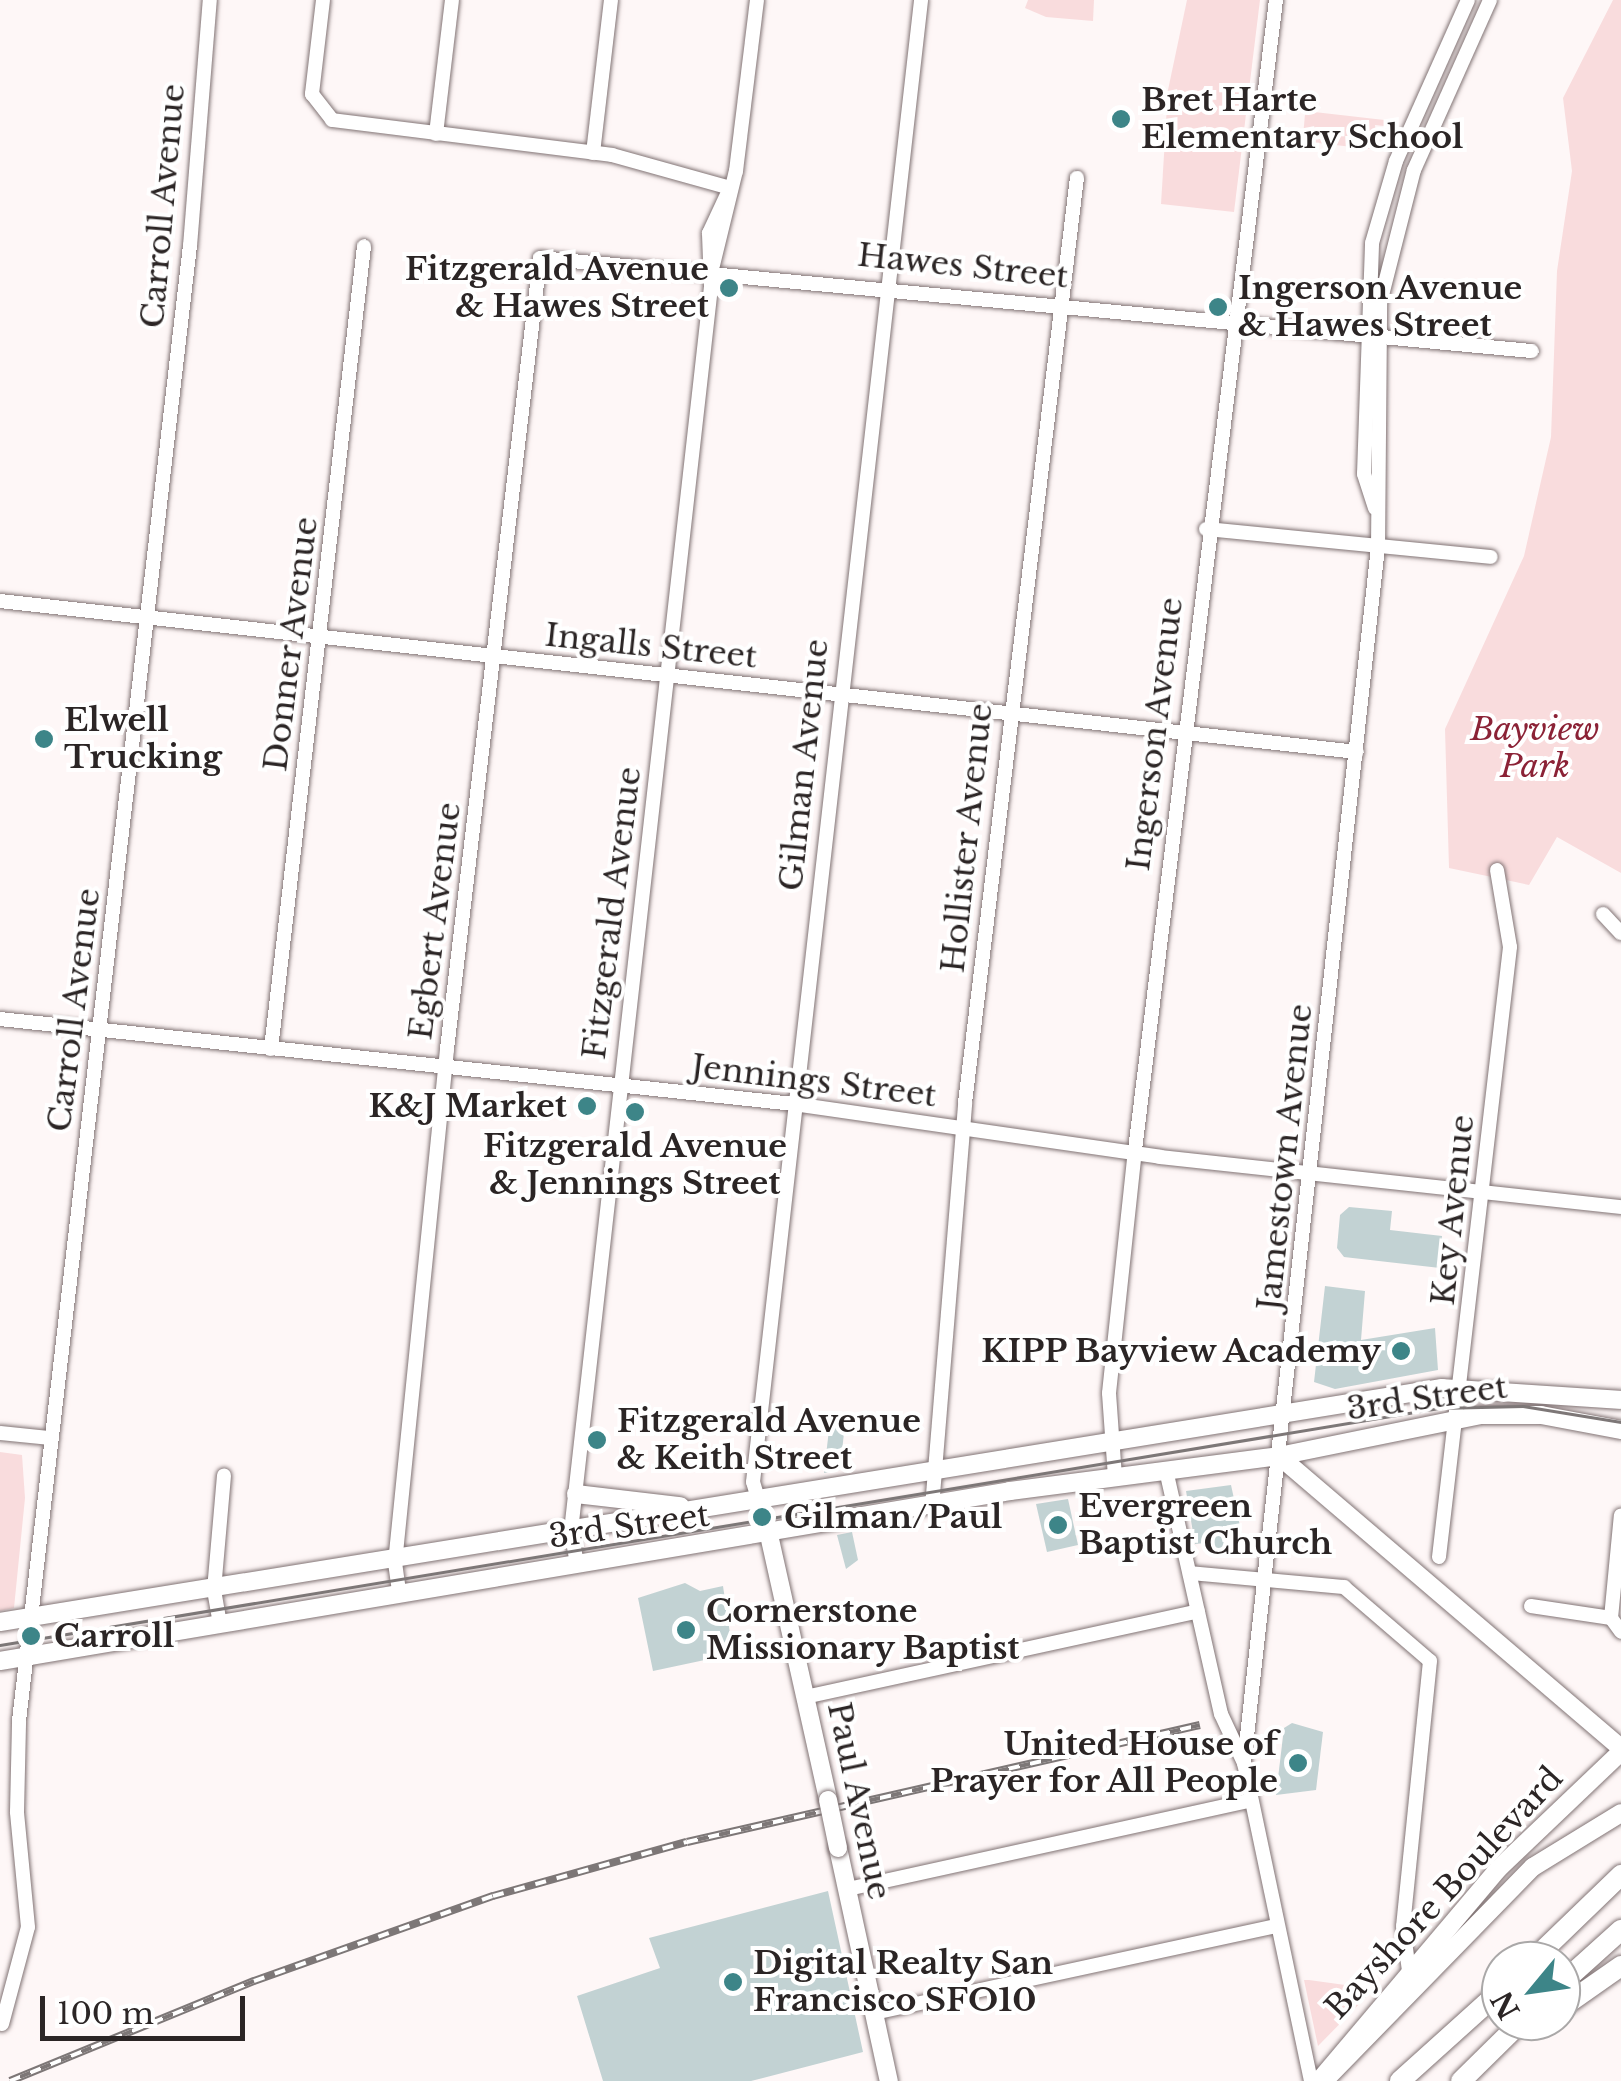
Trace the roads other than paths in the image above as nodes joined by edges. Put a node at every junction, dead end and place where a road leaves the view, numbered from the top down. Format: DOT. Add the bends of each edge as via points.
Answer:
graph roads {
  1 [pos="210,0"];
  2 [pos="323,0"];
  3 [pos="452,0"];
  4 [pos="611,0"];
  5 [pos="757,0"];
  6 [pos="920,0"];
  7 [pos="1276,0"];
  8 [pos="1468,0"];
  9 [pos="1490,0"];
  10 [pos="436,134"];
  11 [pos="593,153"];
  12 [pos="1076,178"];
  13 [pos="730,188"];
  14 [pos="364,246"];
  15 [pos="540,258"];
  16 [pos="712,268"];
  17 [pos="888,286"];
  18 [pos="1056,304"];
  19 [pos="1231,325"];
  20 [pos="1372,338"];
  21 [pos="1532,350"];
  22 [pos="1206,528"];
  23 [pos="1378,548"];
  24 [pos="1491,558"];
  25 [pos="0,602"];
  26 [pos="147,618"];
  27 [pos="320,636"];
  28 [pos="495,657"];
  29 [pos="668,676"];
  30 [pos="840,693"];
  31 [pos="1009,712"];
  32 [pos="1182,737"];
  33 [pos="1356,752"];
  34 [pos="1497,870"];
  35 [pos="1603,914"];
  36 [pos="1621,933"];
  37 [pos="0,1019"];
  38 [pos="99,1030"];
  39 [pos="271,1048"];
  40 [pos="446,1068"];
  41 [pos="619,1088"];
  42 [pos="794,1104"];
  43 [pos="965,1127"];
  44 [pos="1135,1150"];
  45 [pos="1311,1172"];
  46 [pos="1483,1192"];
  47 [pos="1621,1207"];
  48 [pos="1461,1387"];
  49 [pos="1621,1400"];
  50 [pos="1284,1414"];
  51 [pos="1457,1419"];
  52 [pos="1621,1430"];
  53 [pos="0,1434"];
  54 [pos="49,1438"];
  55 [pos="1110,1446"];
  56 [pos="1279,1456"];
  57 [pos="1166,1470"];
  58 [pos="930,1472"];
  59 [pos="224,1476"];
  60 [pos="1114,1477"];
  61 [pos="576,1494"];
  62 [pos="757,1499"];
  63 [pos="932,1507"];
  64 [pos="700,1509"];
  65 [pos="1621,1515"];
  66 [pos="572,1530"];
  67 [pos="769,1535"];
  68 [pos="1439,1556"];
  69 [pos="395,1564"];
  70 [pos="577,1564"];
  71 [pos="1190,1573"];
  72 [pos="1265,1579"];
  73 [pos="214,1590"];
  74 [pos="399,1591"];
  75 [pos="1531,1606"];
  76 [pos="1198,1611"];
  77 [pos="32,1617"];
  78 [pos="1611,1618"];
  79 [pos="0,1622"];
  80 [pos="220,1624"];
  81 [pos="1621,1632"];
  82 [pos="26,1656"];
  83 [pos="0,1661"];
  84 [pos="805,1696"];
  85 [pos="1621,1750"];
  86 [pos="1244,1763"];
  87 [pos="1248,1802"];
  88 [pos="1621,1813"];
  89 [pos="1621,1875"];
  90 [pos="848,1889"];
  91 [pos="1277,1926"];
  92 [pos="1621,1930"];
  93 [pos="1553,1941"];
  94 [pos="1581,1966"];
  95 [pos="1621,1966"];
  96 [pos="1409,1971"];
  97 [pos="1581,1994"];
  98 [pos="1481,2008"];
  99 [pos="874,2013"];
  100 [pos="2,2024"];
  101 [pos="1503,2041"];
  102 [pos="889,2081"];
  103 [pos="1318,2081"];
  104 [pos="1400,2081"];
  105 [pos="1461,2081"];
  1 -- 26 [label="street, Carroll Avenue"];
  2 -- 10 [label="street" via="316,109 332,120"];
  3 -- 10 [label="street"];
  4 -- 11 [label="street"];
  5 -- 13 [label="street, Fitzgerald Avenue"];
  6 -- 17 [label="street, Gilman Avenue"];
  7 -- 19 [label="street, Ingerson Avenue"];
  8 -- 20 [label="street, Jamestown Avenue" via="1382,202"];
  9 -- 20 [label="street, Jamestown Avenue" via="1405,195"];
  10 -- 11 [label="street"];
  11 -- 13 [label="street"];
  12 -- 18 [label="street, Hollister Avenue"];
  13 -- 16 [label="street, Fitzgerald Avenue"];
  14 -- 27 [label="street, Donner Avenue"];
  15 -- 16 [label="street, Hawes Street"];
  15 -- 28 [label="street, Egbert Avenue"];
  16 -- 17 [label="street, Hawes Street"];
  16 -- 29 [label="street, Fitzgerald Avenue"];
  17 -- 18 [label="street, Hawes Street"];
  17 -- 30 [label="street, Gilman Avenue"];
  18 -- 19 [label="street, Hawes Street"];
  18 -- 31 [label="street, Hollister Avenue"];
  19 -- 20 [label="street, Hawes Street"];
  19 -- 22 [label="street, Ingerson Avenue"];
  20 -- 21 [label="street, Hawes Street"];
  20 -- 23 [label="street, Jamestown Avenue" via="1364,474 1379,517"];
  22 -- 23 [label="street"];
  22 -- 32 [label="street, Ingerson Avenue"];
  23 -- 24 [label="street"];
  23 -- 33 [label="street, Jamestown Avenue"];
  25 -- 26 [label="street, Ingalls Street"];
  26 -- 27 [label="street, Ingalls Street"];
  26 -- 38 [label="street, Carroll Avenue"];
  27 -- 28 [label="street, Ingalls Street"];
  27 -- 39 [label="street, Donner Avenue"];
  28 -- 29 [label="street, Ingalls Street"];
  28 -- 40 [label="street, Egbert Avenue"];
  29 -- 30 [label="street, Ingalls Street"];
  29 -- 41 [label="street, Fitzgerald Avenue"];
  30 -- 31 [label="street, Ingalls Street"];
  30 -- 42 [label="street, Gilman Avenue"];
  31 -- 32 [label="street, Ingalls Street"];
  31 -- 43 [label="street, Hollister Avenue"];
  32 -- 33 [label="street, Ingalls Street"];
  32 -- 44 [label="street, Ingerson Avenue"];
  33 -- 45 [label="street, Jamestown Avenue"];
  34 -- 46 [label="street, Key Avenue" via="1510,946"];
  35 -- 36 [label="street"];
  37 -- 38 [label="street, Jennings Street"];
  38 -- 39 [label="street, Jennings Street"];
  38 -- 54 [label="street, Carroll Avenue"];
  39 -- 40 [label="street, Jennings Street"];
  40 -- 41 [label="street, Jennings Street"];
  40 -- 69 [label="street, Egbert Avenue"];
  41 -- 42 [label="street, Jennings Street"];
  41 -- 61 [label="street, Fitzgerald Avenue"];
  42 -- 43 [label="street, Jennings Street"];
  42 -- 62 [label="street, Gilman Avenue"];
  43 -- 44 [label="street, Jennings Street"];
  43 -- 58 [label="street, Hollister Avenue"];
  44 -- 45 [label="street, Jennings Street"];
  44 -- 55 [label="street, Ingerson Avenue" via="1108,1393"];
  45 -- 46 [label="street, Jennings Street"];
  45 -- 50 [label="street, Jamestown Avenue"];
  46 -- 47 [label="street, Jennings Street"];
  46 -- 48 [label="street, Key Avenue"];
  48 -- 49 [label="main road, 3rd Street"];
  48 -- 50 [label="main road, 3rd Street"];
  48 -- 51 [label="street, Key Avenue"];
  50 -- 55 [label="main road, 3rd Street"];
  50 -- 56 [label="street, Jamestown Avenue"];
  51 -- 52 [label="main road, 3rd Street" via="1513,1414"];
  51 -- 56 [label="main road, 3rd Street"];
  51 -- 68 [label="street, Key Avenue"];
  53 -- 54 [label="street"];
  54 -- 77 [label="street, Carroll Avenue"];
  55 -- 58 [label="main road, 3rd Street"];
  55 -- 60 [label="street, Ingerson Avenue"];
  56 -- 57 [label="main road, 3rd Street"];
  56 -- 72 [label="street, Jamestown Avenue"];
  56 -- 85 [label="main road"];
  57 -- 60 [label="main road, 3rd Street"];
  57 -- 71 [label="street"];
  58 -- 62 [label="main road, 3rd Street"];
  58 -- 63 [label="street, Hollister Avenue"];
  59 -- 73 [label="street"];
  60 -- 63 [label="main road, 3rd Street"];
  61 -- 64 [label="main road"];
  61 -- 66 [label="street, Fitzgerald Avenue"];
  62 -- 64 [label="main road, 3rd Street"];
  62 -- 67 [label="street, Gilman Avenue"];
  63 -- 67 [label="main road, 3rd Street"];
  64 -- 66 [label="main road, 3rd Street"];
  65 -- 78 [label="street"];
  66 -- 69 [label="main road, 3rd Street"];
  66 -- 70 [label="street, Fitzgerald Avenue"];
  67 -- 70 [label="main road, 3rd Street"];
  67 -- 84 [label="main road, Paul Avenue"];
  69 -- 73 [label="main road, 3rd Street"];
  69 -- 74 [label="street, Egbert Avenue"];
  70 -- 74 [label="main road, 3rd Street"];
  71 -- 72 [label="street"];
  71 -- 76 [label="street"];
  72 -- 86 [label="street, Jamestown Avenue"];
  72 -- 96 [label="street" via="1356,1592 1425,1653 1433,1670 1403,1926"];
  73 -- 77 [label="main road, 3rd Street"];
  73 -- 80 [label="street"];
  74 -- 80 [label="main road, 3rd Street"];
  75 -- 78 [label="street"];
  76 -- 84 [label="street"];
  76 -- 86 [label="street" via="1221,1714"];
  77 -- 79 [label="main road, 3rd Street"];
  77 -- 82 [label="street, Carroll Avenue"];
  78 -- 81 [label="street"];
  80 -- 82 [label="main road, 3rd Street"];
  82 -- 83 [label="main road, 3rd Street"];
  82 -- 100 [label="street, Carroll Avenue" via="17,1812 28,1927"];
  84 -- 90 [label="main road, Paul Avenue, bridge"];
  85 -- 96 [label="main road, Bayshore Boulevard"];
  86 -- 87 [label="street, Jamestown Avenue"];
  87 -- 90 [label="street"];
  87 -- 91 [label="street, Jamestown Avenue"];
  88 -- 103 [label="main road, Bayshore Boulevard" via="1533,1866"];
  89 -- 93 [label="highway"];
  90 -- 99 [label="main road, Paul Avenue"];
  91 -- 99 [label="street"];
  91 -- 103 [label="street, Jamestown Avenue"];
  92 -- 94 [label="highway"];
  95 -- 97 [label="highway"];
  96 -- 103 [label="main road, Bayshore Boulevard"];
  98 -- 104 [label="highway"];
  99 -- 102 [label="main road, Paul Avenue"];
  101 -- 105 [label="highway"];
}
